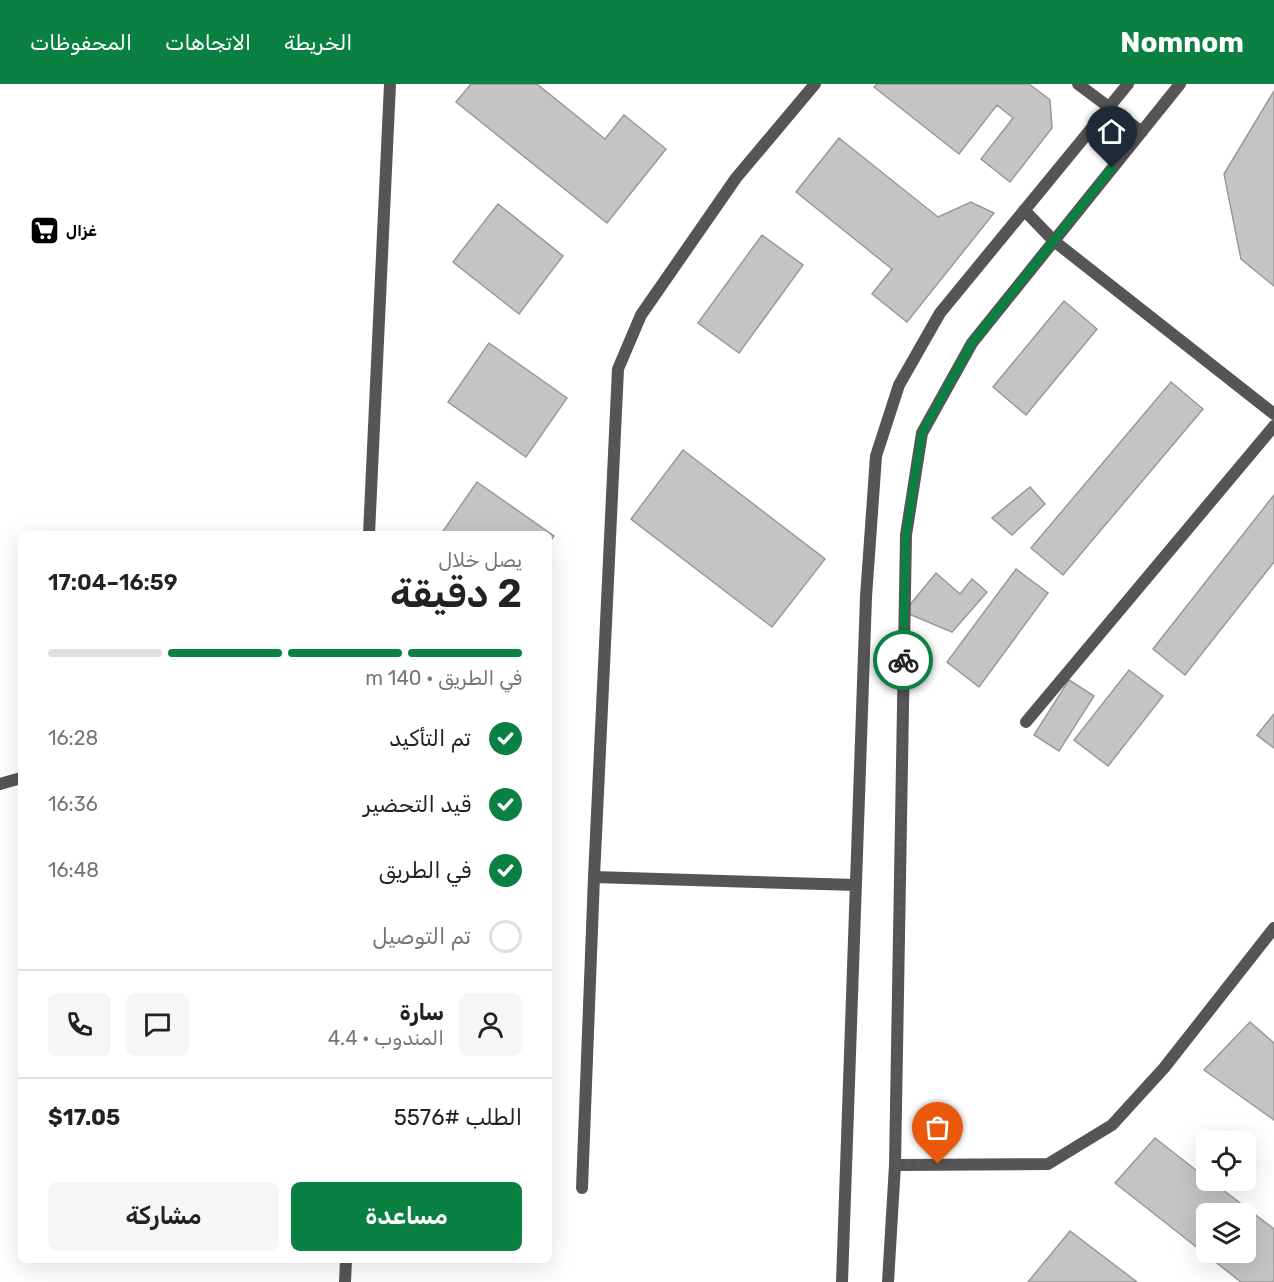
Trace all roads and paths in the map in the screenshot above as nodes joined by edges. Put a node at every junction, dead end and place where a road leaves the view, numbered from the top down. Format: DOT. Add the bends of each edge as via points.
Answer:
graph roads {
  1 [pos="390,84"];
  2 [pos="815,84"];
  3 [pos="1078,84"];
  4 [pos="1128,84"];
  5 [pos="1180,84"];
  6 [pos="1109,108"];
  7 [pos="1142,132"];
  8 [pos="1024,210"];
  9 [pos="1054,241"];
  10 [pos="1274,414"];
  11 [pos="1274,426"];
  12 [pos="369,531"];
  13 [pos="1026,722"];
  14 [pos="18,779"];
  15 [pos="0,784"];
  16 [pos="594,877"];
  17 [pos="856,885"];
  18 [pos="1274,928"];
  19 [pos="895,1165"];
  20 [pos="582,1188"];
  21 [pos="346,1263"];
  22 [pos="345,1282"];
  23 [pos="842,1282"];
  24 [pos="888,1282"];
  1 -- 12 [label="street"];
  2 -- 16 [label="street" via="736,178 641,315 618,369"];
  3 -- 6 [label="street"];
  4 -- 6 [label="street"];
  5 -- 7 [label="street"];
  6 -- 7 [label="street"];
  6 -- 8 [label="street"];
  7 -- 9 [label="street"];
  8 -- 9 [label="street"];
  8 -- 17 [label="street" via="940,314 899,385 876,456 866,597"];
  9 -- 10 [label="street"];
  9 -- 19 [label="street" via="972,343 922,433 906,535"];
  11 -- 13 [label="street"];
  14 -- 15 [label="street"];
  16 -- 17 [label="street"];
  16 -- 20 [label="street"];
  17 -- 23 [label="street"];
  18 -- 19 [label="street" via="1164,1068 1112,1125 1048,1164"];
  19 -- 24 [label="street"];
  21 -- 22 [label="street"];
}
